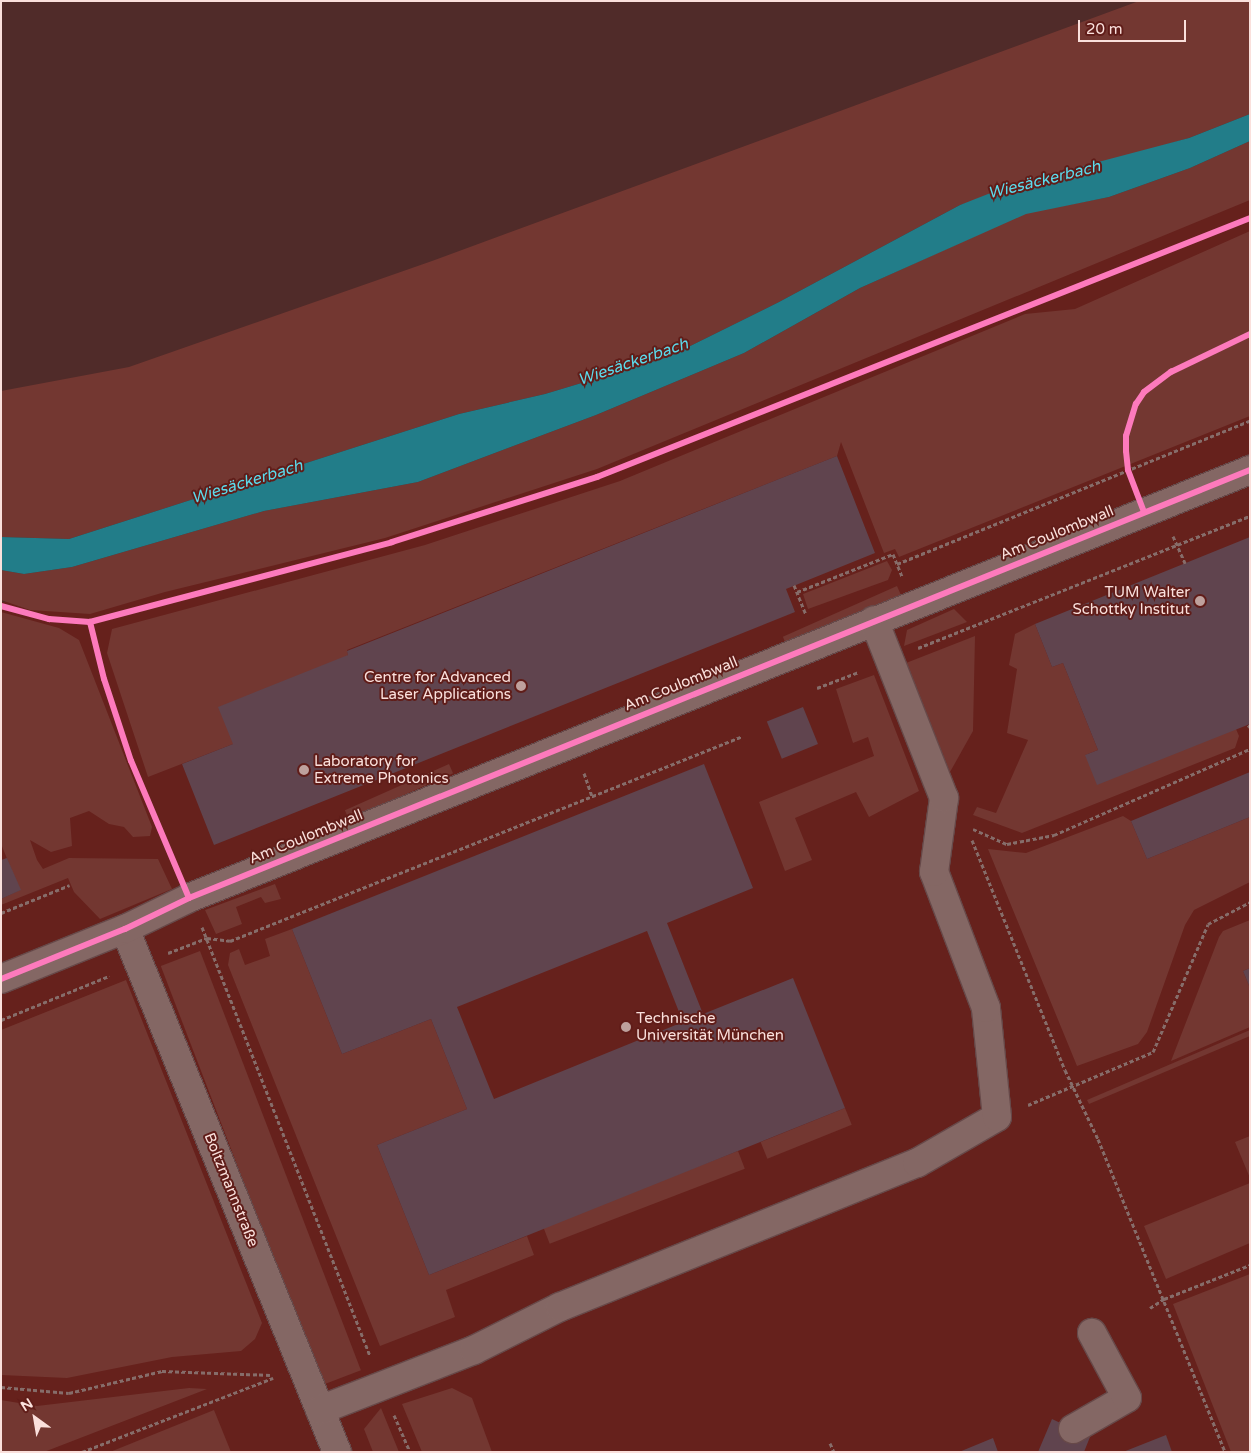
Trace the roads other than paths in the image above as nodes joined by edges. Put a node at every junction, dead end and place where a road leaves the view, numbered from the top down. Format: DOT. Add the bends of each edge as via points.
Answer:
graph roads {
  1 [pos="1250,470"];
  2 [pos="874,620"];
  3 [pos="125,929"];
  4 [pos="1,979"];
  5 [pos="1092,1333"];
  6 [pos="320,1410"];
  7 [pos="1073,1429"];
  8 [pos="337,1452"];
  1 -- 2 [label="street, Am Coulombwall"];
  2 -- 3 [label="street, Am Coulombwall" via="189,898"];
  2 -- 6 [label="street" via="944,798 934,872 986,1008 997,1118 918,1163 560,1307 474,1350"];
  3 -- 4 [label="street, Am Coulombwall"];
  3 -- 6 [label="street, Boltzmannstraße"];
  5 -- 7 [label="street" via="1127,1398"];
  6 -- 8 [label="street, Boltzmannstraße"];
}
